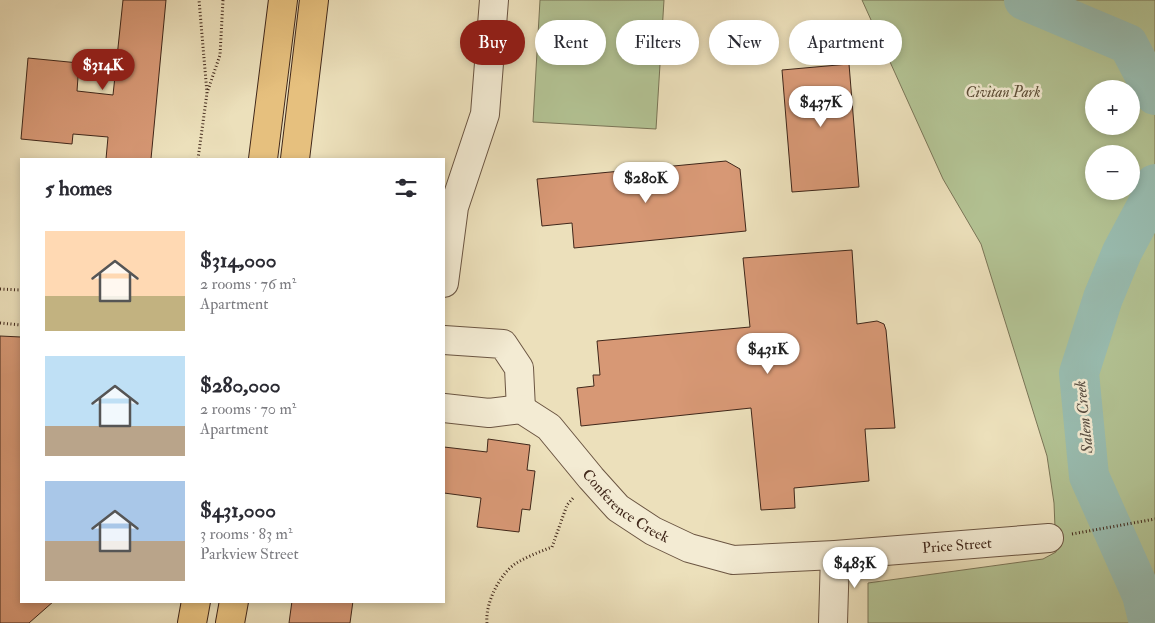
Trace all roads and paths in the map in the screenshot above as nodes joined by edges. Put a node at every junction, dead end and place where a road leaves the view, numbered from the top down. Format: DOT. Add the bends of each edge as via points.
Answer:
graph roads {
  1 [pos="199,0"];
  2 [pos="223,0"];
  3 [pos="283,0"];
  4 [pos="314,0"];
  5 [pos="494,0"];
  6 [pos="207,93"];
  7 [pos="198,158"];
  8 [pos="263,158"];
  9 [pos="295,158"];
  10 [pos="449,206"];
  11 [pos="445,268"];
  12 [pos="0,289"];
  13 [pos="20,290"];
  14 [pos="0,322"];
  15 [pos="20,324"];
  16 [pos="445,340"];
  17 [pos="445,408"];
  18 [pos="521,409"];
  19 [pos="591,478"];
  20 [pos="1155,518"];
  21 [pos="1049,538"];
  22 [pos="834,555"];
  23 [pos="196,603"];
  24 [pos="234,603"];
  25 [pos="192,623"];
  26 [pos="230,623"];
  27 [pos="487,623"];
  28 [pos="833,623"];
  1 -- 6 [label="path"];
  2 -- 6 [label="path" via="220,55"];
  3 -- 8 [label="main road"];
  4 -- 9 [label="main road"];
  5 -- 10 [label="street" via="485,114"];
  6 -- 7 [label="path"];
  10 -- 11 [label="street"];
  12 -- 13 [label="path"];
  14 -- 15 [label="path"];
  16 -- 18 [label="street" via="503,344 519,368"];
  17 -- 18 [label="street" via="489,413"];
  18 -- 19 [label="street, Conference Creek" via="549,427"];
  19 -- 22 [label="street, Conference Creek" via="618,508 653,531 689,548 733,560"];
  19 -- 27 [label="path" via="567,505 552,547 514,565 494,590 486,612"];
  20 -- 21 [label="path"];
  21 -- 22 [label="street, Price Street"];
  22 -- 28 [label="street"];
  23 -- 25 [label="main road"];
  24 -- 26 [label="main road"];
}
